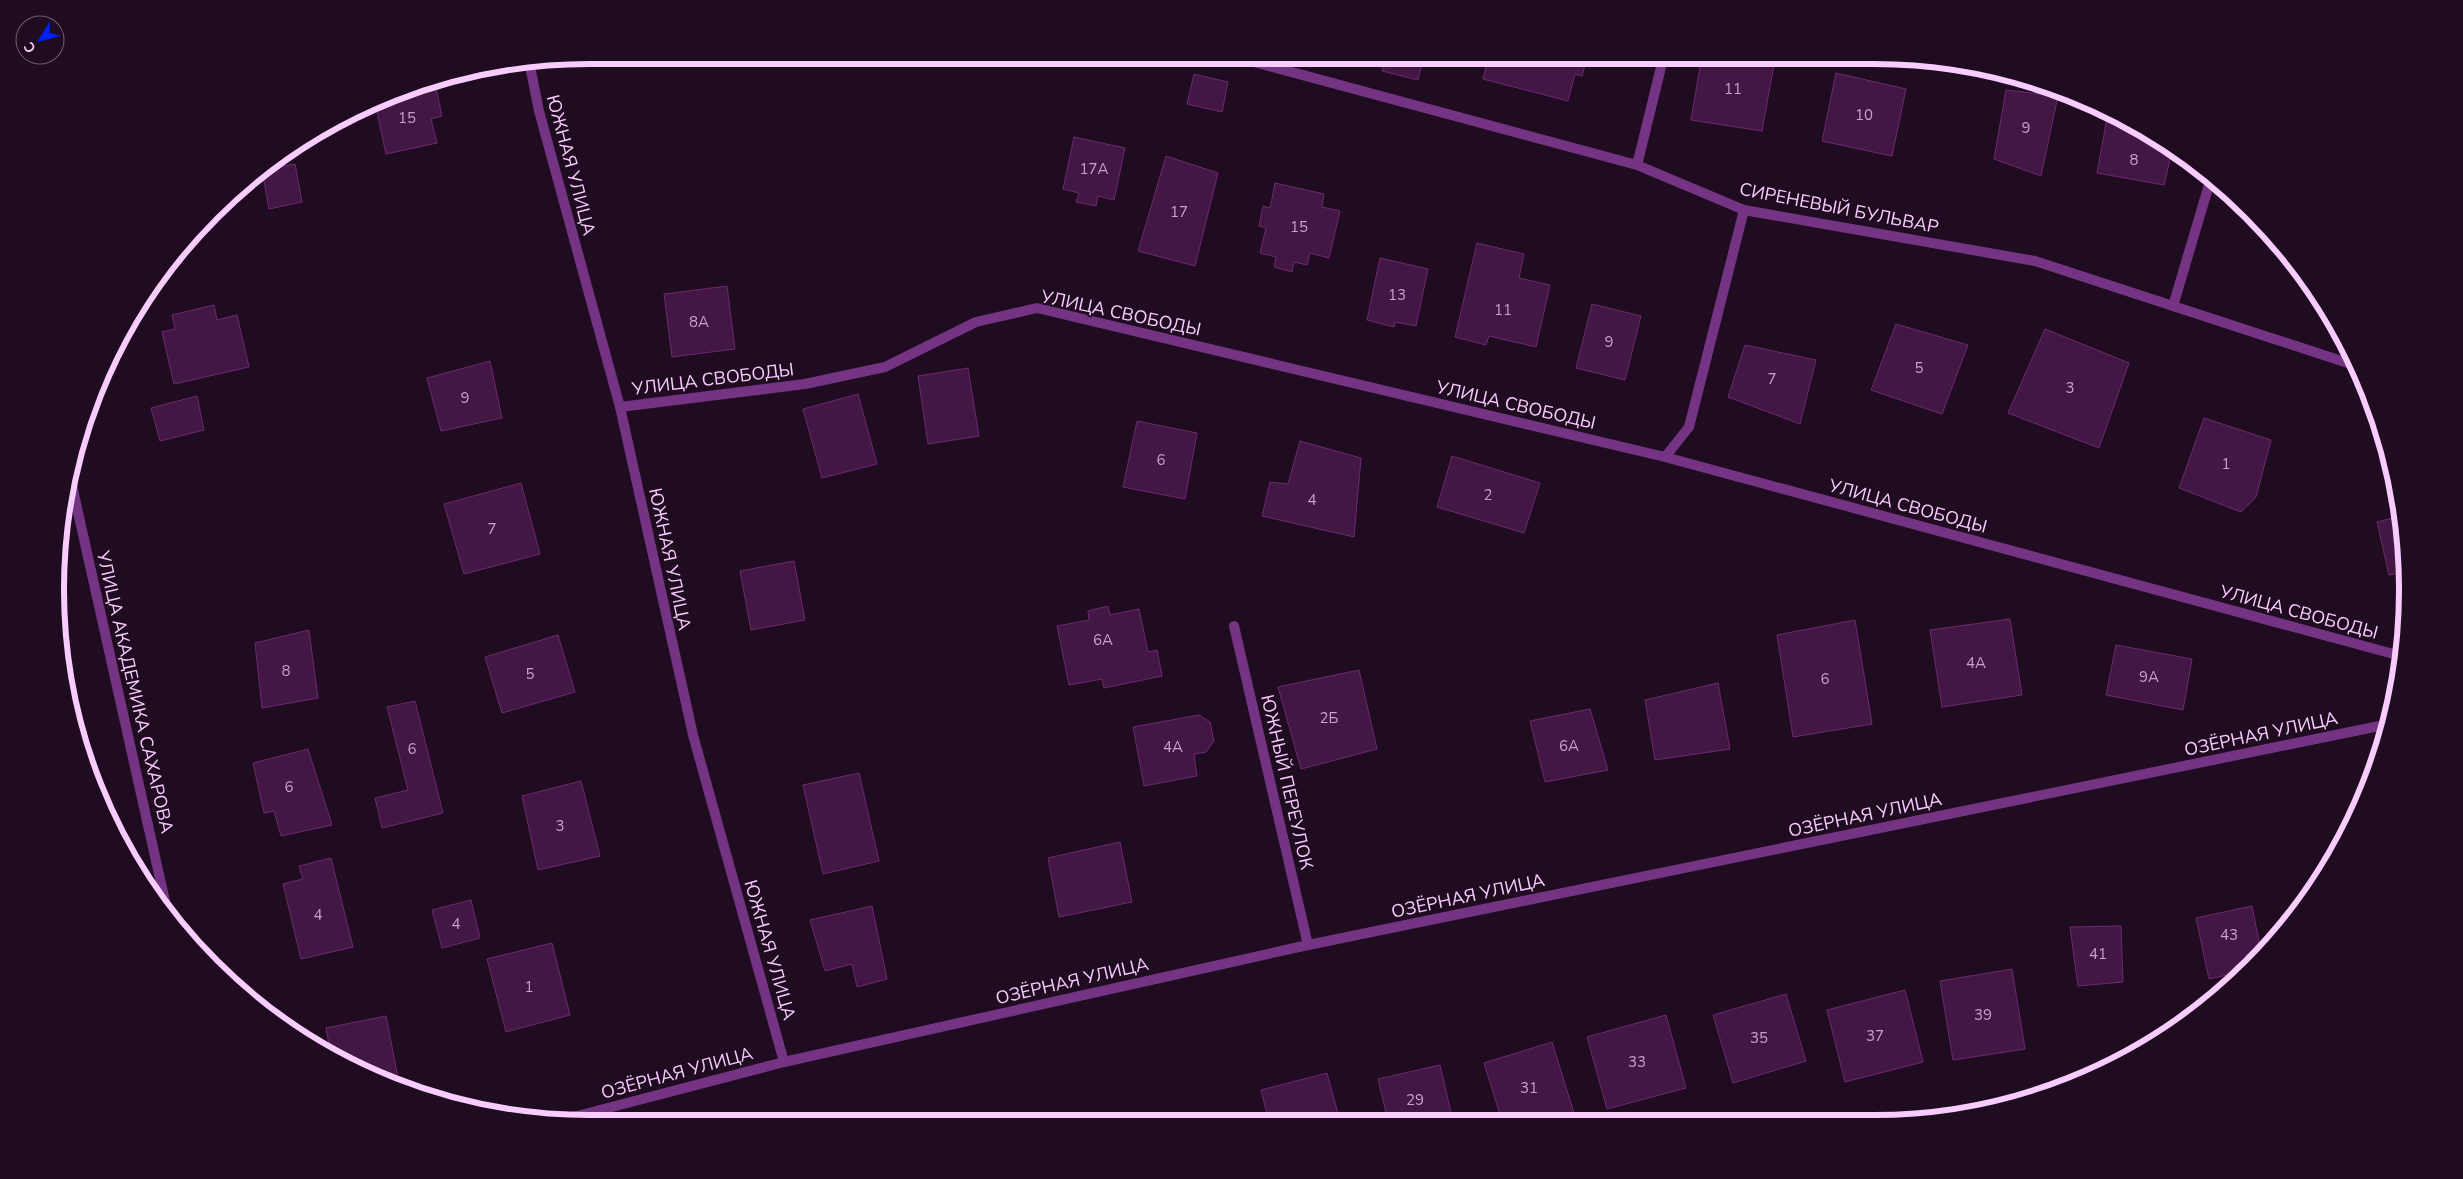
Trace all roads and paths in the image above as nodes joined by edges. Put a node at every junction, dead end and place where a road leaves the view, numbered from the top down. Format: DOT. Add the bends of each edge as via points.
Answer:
graph roads {
  1 [pos="1261,64"];
  2 [pos="1662,64"];
  3 [pos="530,67"];
  4 [pos="1637,165"];
  5 [pos="2209,185"];
  6 [pos="1744,210"];
  7 [pos="2173,306"];
  8 [pos="2348,363"];
  9 [pos="620,407"];
  10 [pos="1665,457"];
  11 [pos="73,491"];
  12 [pos="1234,626"];
  13 [pos="2395,654"];
  14 [pos="2381,725"];
  15 [pos="165,900"];
  16 [pos="1308,945"];
  17 [pos="784,1062"];
  18 [pos="582,1115"];
  1 -- 4 [label="street, СИРЕНЕВЫЙ БУЛЬВАР"];
  2 -- 4 [label="street"];
  3 -- 9 [label="street, ЮЖНАЯ УЛИЦА" via="539,111"];
  4 -- 6 [label="street, СИРЕНЕВЫЙ БУЛЬВАР"];
  5 -- 7 [label="street"];
  6 -- 7 [label="street, СИРЕНЕВЫЙ БУЛЬВАР" via="2035,261"];
  6 -- 10 [label="street" via="1689,427"];
  7 -- 8 [label="street, СИРЕНЕВЫЙ БУЛЬВАР"];
  9 -- 10 [label="street, УЛИЦА СВОБОДЫ" via="805,384 885,367 976,322 1037,308"];
  9 -- 17 [label="street, ЮЖНАЯ УЛИЦА" via="693,735"];
  10 -- 13 [label="street, УЛИЦА СВОБОДЫ"];
  11 -- 15 [label="street, УЛИЦА АКАДЕМИКА САХАРОВА"];
  12 -- 16 [label="street, ЮЖНЫЙ ПЕРЕУЛОК"];
  14 -- 16 [label="street, ОЗЁРНАЯ УЛИЦА"];
  16 -- 17 [label="street, ОЗЁРНАЯ УЛИЦА"];
  17 -- 18 [label="street, ОЗЁРНАЯ УЛИЦА"];
}
